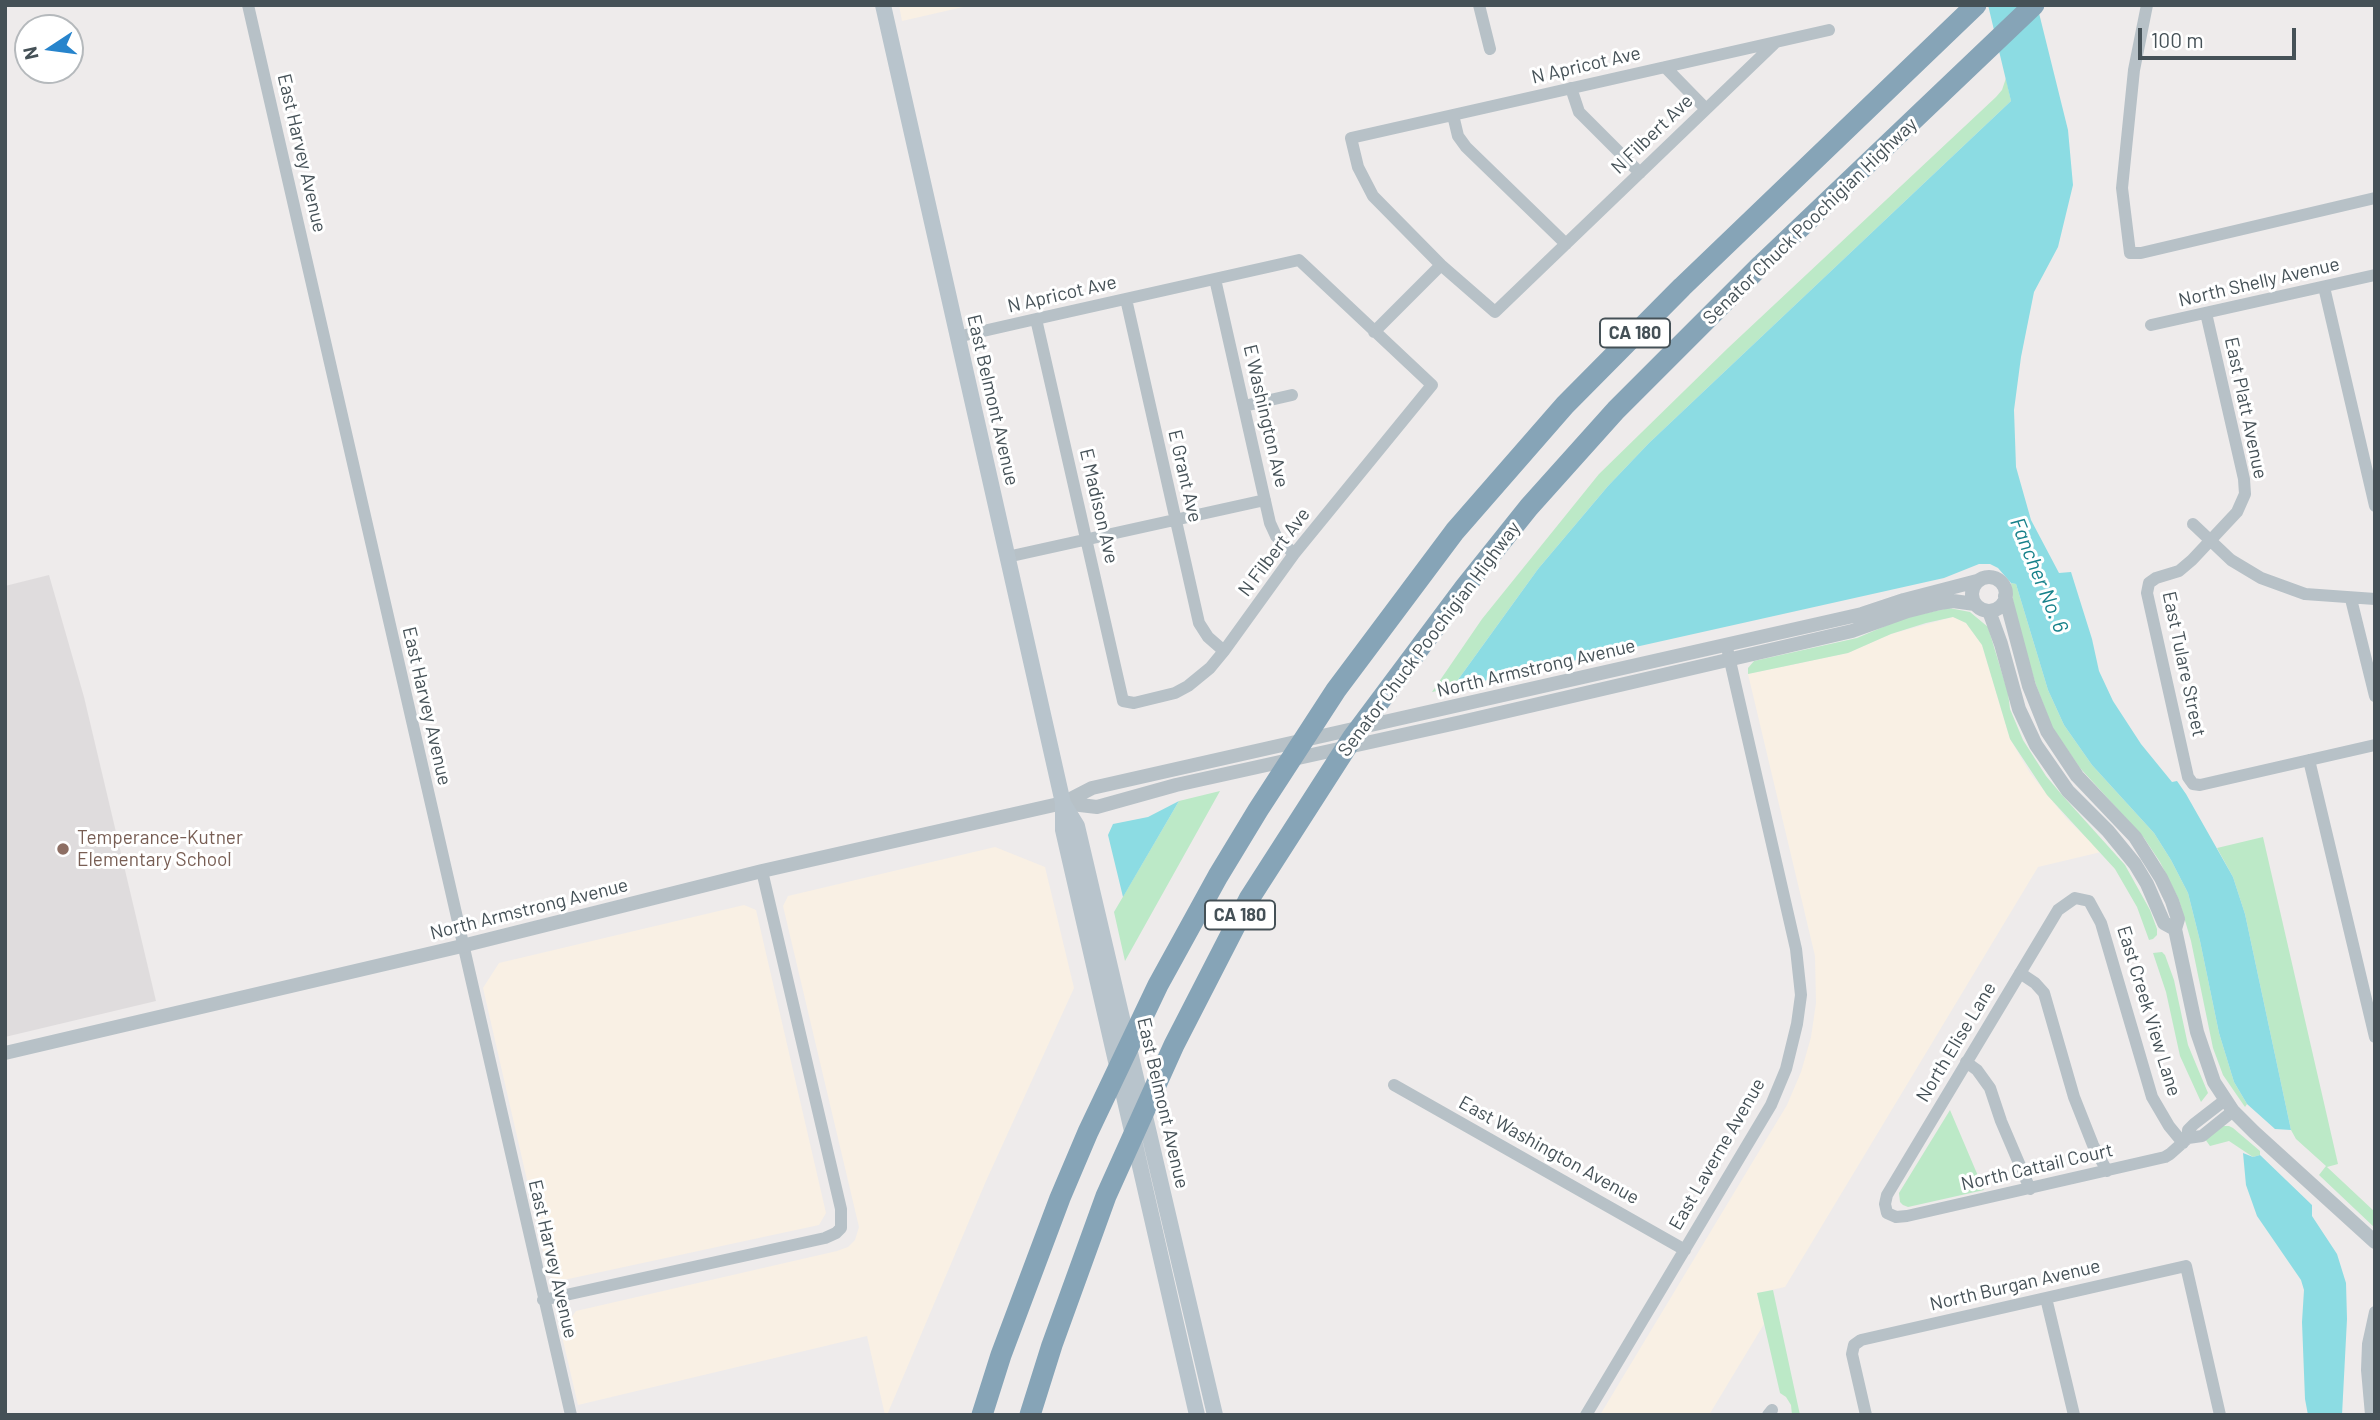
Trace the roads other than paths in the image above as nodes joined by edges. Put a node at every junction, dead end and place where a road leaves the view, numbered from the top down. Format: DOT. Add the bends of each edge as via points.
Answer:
graph roads {
  1 [pos="248,5"];
  2 [pos="883,5"];
  3 [pos="1479,5"];
  4 [pos="2034,5"];
  5 [pos="2147,5"];
  6 [pos="1974,8"];
  7 [pos="1829,30"];
  8 [pos="1775,43"];
  9 [pos="1489,50"];
  10 [pos="1665,68"];
  11 [pos="1571,89"];
  12 [pos="1706,109"];
  13 [pos="1453,115"];
  14 [pos="1640,173"];
  15 [pos="2375,198"];
  16 [pos="1566,244"];
  17 [pos="1441,265"];
  18 [pos="2375,275"];
  19 [pos="1215,279"];
  20 [pos="2324,287"];
  21 [pos="1126,299"];
  22 [pos="2206,313"];
  23 [pos="1036,319"];
  24 [pos="2151,326"];
  25 [pos="1374,332"];
  26 [pos="957,337"];
  27 [pos="1292,395"];
  28 [pos="1244,406"];
  29 [pos="1265,499"];
  30 [pos="2375,506"];
  31 [pos="1175,519"];
  32 [pos="2193,524"];
  33 [pos="1086,539"];
  34 [pos="2209,541"];
  35 [pos="1294,554"];
  36 [pos="1007,556"];
  37 [pos="1977,581"];
  38 [pos="2005,596"];
  39 [pos="2351,599"];
  40 [pos="2375,599"];
  41 [pos="1982,607"];
  42 [pos="1224,652"];
  43 [pos="1728,652"];
  44 [pos="2375,696"];
  45 [pos="1123,701"];
  46 [pos="2375,745"];
  47 [pos="2309,760"];
  48 [pos="1063,803"];
  49 [pos="762,871"];
  50 [pos="2075,898"];
  51 [pos="2175,929"];
  52 [pos="462,946"];
  53 [pos="2020,973"];
  54 [pos="2375,1037"];
  55 [pos="5,1053"];
  56 [pos="1966,1062"];
  57 [pos="1394,1085"];
  58 [pos="2229,1105"];
  59 [pos="2185,1140"];
  60 [pos="2107,1171"];
  61 [pos="2029,1189"];
  62 [pos="1887,1213"];
  63 [pos="2375,1242"];
  64 [pos="1685,1250"];
  65 [pos="2046,1298"];
  66 [pos="543,1300"];
  67 [pos="2375,1312"];
  68 [pos="2372,1345"];
  69 [pos="1001,1355"];
  70 [pos="571,1415"];
  71 [pos="972,1415"];
  72 [pos="982,1415"];
  73 [pos="1030,1415"];
  74 [pos="1197,1415"];
  75 [pos="1215,1415"];
  76 [pos="1586,1415"];
  77 [pos="1866,1415"];
  78 [pos="2074,1415"];
  79 [pos="2220,1415"];
  80 [pos="2371,1415"];
  1 -- 52 [label="street, East Harvey Avenue"];
  2 -- 26 [label="main road, East Belmont Avenue"];
  3 -- 9 [label="street"];
  4 -- 73 [label="highway, Senator Chuck Poochigian Highway / CA 180" via="1616,410 1528,508 1399,674 1249,898 1174,1045 1106,1196"];
  5 -- 15 [label="street" via="2134,70 2122,188 2130,253"];
  6 -- 69 [label="highway, CA 180" via="1565,405 1455,531 1336,690 1218,876 1158,985 1088,1132"];
  7 -- 8 [label="street, N Apricot Ave"];
  8 -- 10 [label="street, N Apricot Ave"];
  8 -- 12 [label="street, N Filbert Ave"];
  10 -- 11 [label="street, N Apricot Ave"];
  10 -- 12 [label="street"];
  11 -- 13 [label="street, N Apricot Ave"];
  11 -- 14 [label="street" via="1579,112"];
  12 -- 14 [label="street, N Filbert Ave"];
  13 -- 16 [label="street" via="1466,147"];
  13 -- 17 [label="street, N Apricot Ave" via="1350,138 1373,196"];
  14 -- 16 [label="street, N Filbert Ave"];
  16 -- 17 [label="street, N Filbert Ave" via="1495,312"];
  17 -- 25 [label="street"];
  18 -- 20 [label="street, North Shelly Avenue"];
  19 -- 21 [label="street, N Apricot Ave"];
  19 -- 25 [label="street, N Apricot Ave" via="1299,260"];
  19 -- 28 [label="street, E Washington Ave"];
  20 -- 22 [label="street, North Shelly Avenue"];
  20 -- 30 [label="street"];
  21 -- 23 [label="street, N Apricot Ave"];
  21 -- 31 [label="street, E Grant Ave"];
  22 -- 24 [label="street, North Shelly Avenue"];
  22 -- 34 [label="street, East Platt Avenue" via="2245,494 2237,512"];
  23 -- 26 [label="street, N Apricot Ave"];
  23 -- 33 [label="street, E Madison Ave"];
  25 -- 35 [label="street, N Filbert Ave" via="1432,385"];
  26 -- 36 [label="main road, East Belmont Avenue"];
  27 -- 28 [label="street"];
  28 -- 29 [label="street, E Washington Ave"];
  29 -- 31 [label="street"];
  29 -- 35 [label="street, E Washington Ave" via="1276,536"];
  31 -- 33 [label="street"];
  31 -- 42 [label="street, E Grant Ave" via="1199,623"];
  32 -- 34 [label="street"];
  33 -- 36 [label="street"];
  33 -- 45 [label="street, E Madison Ave"];
  34 -- 39 [label="street" via="2261,578 2305,594"];
  34 -- 47 [label="street, East Tulare Street" via="2179,571 2149,583 2147,593 2188,776 2200,785"];
  35 -- 42 [label="street, N Filbert Ave"];
  36 -- 48 [label="main road, East Belmont Avenue"];
  37 -- 38 [label="street" via="1988,576 1998,579"];
  37 -- 41 [label="street" via="1972,590"];
  37 -- 43 [label="street, North Armstrong Avenue"];
  38 -- 41 [label="street" via="1998,608"];
  38 -- 51 [label="street" via="2029,687 2047,731 2077,776 2147,855 2172,901 2178,919"];
  39 -- 40 [label="street"];
  39 -- 44 [label="street"];
  41 -- 43 [label="street, North Armstrong Avenue" via="1940,603 1852,631"];
  41 -- 51 [label="street" via="2001,644 2019,709 2036,745 2068,791 2135,864 2164,923"];
  42 -- 45 [label="street, N Filbert Ave" via="1175,693 1144,702"];
  43 -- 48 [label="street, North Armstrong Avenue" via="1474,719 1097,807"];
  43 -- 64 [label="street, East Laverne Avenue" via="1797,948 1801,995 1794,1043 1776,1094"];
  46 -- 47 [label="street"];
  47 -- 54 [label="street"];
  48 -- 49 [label="street, North Armstrong Avenue"];
  48 -- 74 [label="main road, East Belmont Avenue" via="1063,830"];
  48 -- 75 [label="main road, East Belmont Avenue" via="1077,826"];
  49 -- 52 [label="street, North Armstrong Avenue"];
  49 -- 66 [label="street" via="841,1209 841,1228 825,1238"];
  50 -- 53 [label="street, North Elise Lane" via="2058,910"];
  50 -- 59 [label="street, East Creek View Lane" via="2089,901 2101,923 2152,1097 2169,1126"];
  51 -- 58 [label="street" via="2199,1043"];
  52 -- 55 [label="street, North Armstrong Avenue"];
  52 -- 66 [label="street, East Harvey Avenue"];
  53 -- 56 [label="street, North Elise Lane"];
  53 -- 60 [label="street" via="2044,993 2074,1097"];
  56 -- 61 [label="street" via="1990,1088"];
  56 -- 62 [label="street, North Elise Lane" via="1887,1195"];
  57 -- 64 [label="street, East Washington Avenue"];
  58 -- 59 [label="street, North Cattail Court" via="2194,1124"];
  58 -- 63 [label="street"];
  59 -- 60 [label="street, North Cattail Court" via="2165,1157"];
  60 -- 61 [label="street, North Cattail Court"];
  61 -- 62 [label="street, North Cattail Court" via="1907,1216"];
  64 -- 76 [label="street, East Laverne Avenue"];
  65 -- 77 [label="street, North Burgan Avenue" via="1861,1340 1852,1354"];
  65 -- 78 [label="street"];
  65 -- 79 [label="street, North Burgan Avenue" via="2186,1266"];
  66 -- 70 [label="street, East Harvey Avenue"];
  67 -- 68 [label="street"];
  68 -- 80 [label="street" via="2367,1370"];
  69 -- 71 [label="highway"];
  69 -- 72 [label="highway, CA 180"];
}
